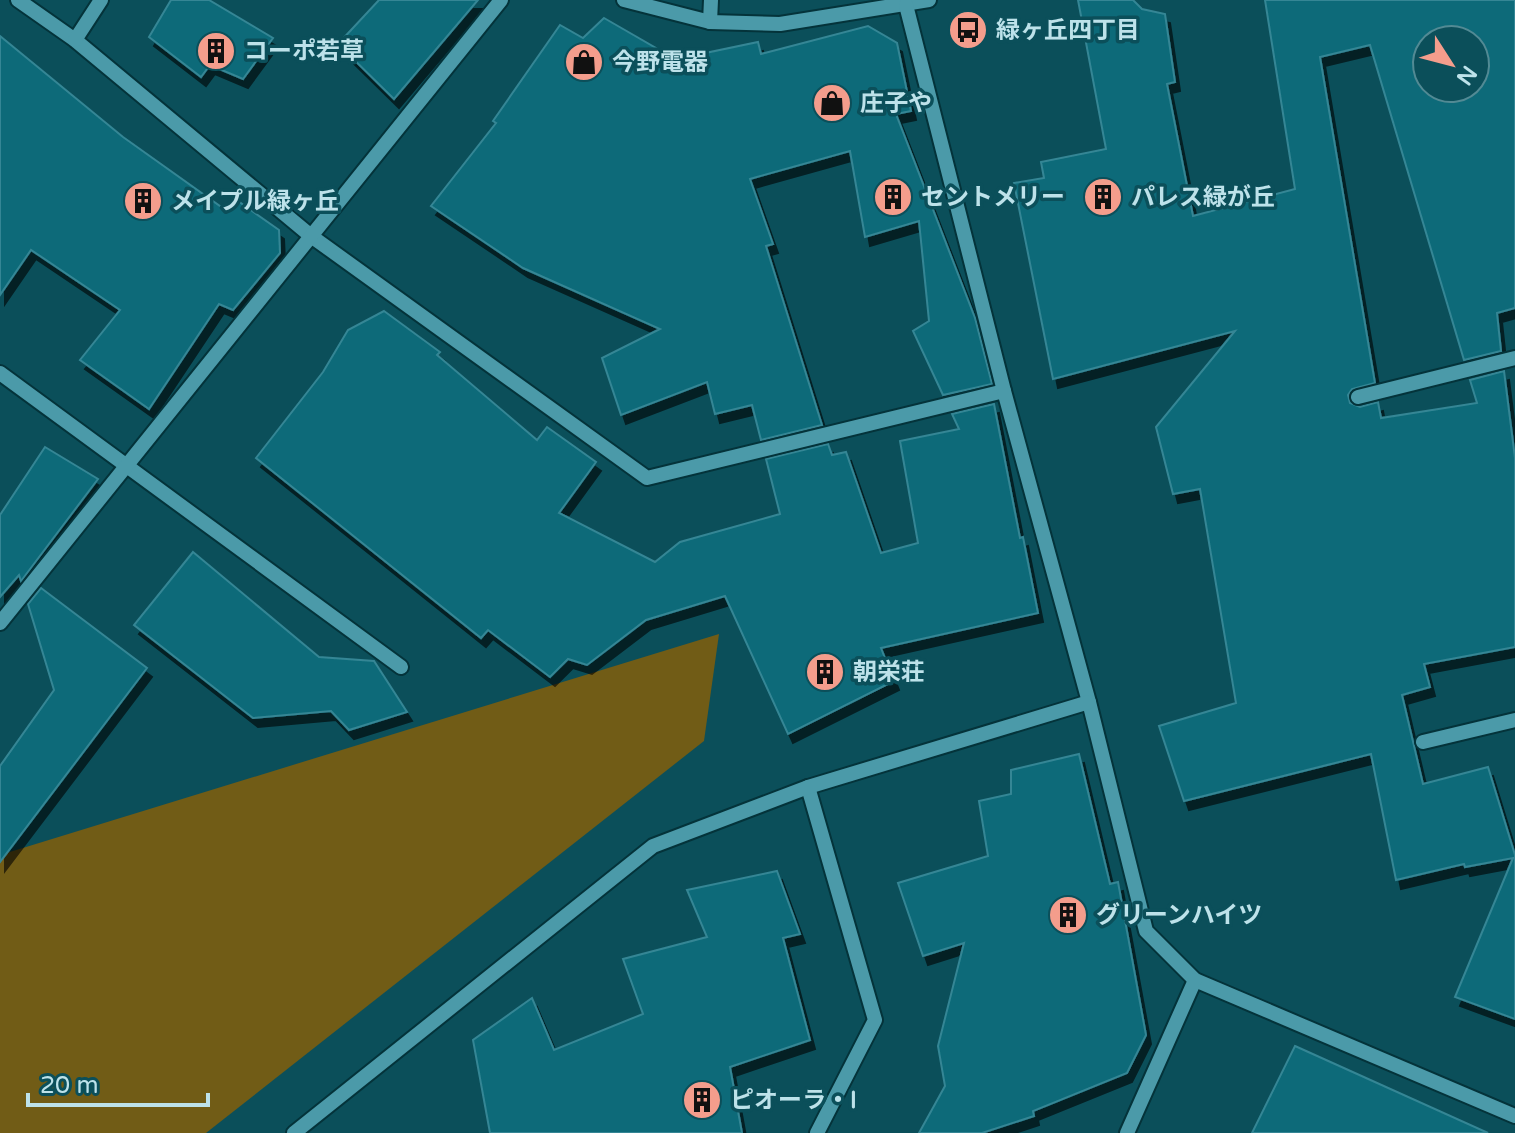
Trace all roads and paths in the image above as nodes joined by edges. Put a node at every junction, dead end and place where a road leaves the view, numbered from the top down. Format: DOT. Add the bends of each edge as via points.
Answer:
graph roads {
  1 [pos="18,0"];
  2 [pos="101,0"];
  3 [pos="501,0"];
  4 [pos="624,0"];
  5 [pos="711,0"];
  6 [pos="929,0"];
  7 [pos="906,5"];
  8 [pos="710,22"];
  9 [pos="75,40"];
  10 [pos="311,236"];
  11 [pos="1515,358"];
  12 [pos="0,373"];
  13 [pos="1004,391"];
  14 [pos="1358,397"];
  15 [pos="128,465"];
  16 [pos="0,623"];
  17 [pos="401,667"];
  18 [pos="1089,702"];
  19 [pos="1515,720"];
  20 [pos="1423,742"];
  21 [pos="808,787"];
  22 [pos="1195,980"];
  23 [pos="1515,1116"];
  24 [pos="294,1133"];
  25 [pos="817,1133"];
  26 [pos="1127,1133"];
  1 -- 9 [label="street"];
  2 -- 9 [label="street"];
  3 -- 10 [label="street"];
  4 -- 8 [label="street"];
  5 -- 8 [label="street"];
  6 -- 7 [label="street"];
  7 -- 8 [label="street" via="780,24"];
  7 -- 13 [label="street"];
  9 -- 10 [label="street"];
  10 -- 13 [label="street" via="647,478"];
  10 -- 15 [label="street"];
  11 -- 14 [label="street"];
  12 -- 15 [label="street"];
  13 -- 18 [label="street"];
  15 -- 16 [label="street"];
  15 -- 17 [label="street"];
  18 -- 21 [label="street"];
  18 -- 22 [label="street" via="1146,931"];
  19 -- 20 [label="street"];
  21 -- 24 [label="street" via="653,846"];
  21 -- 25 [label="street" via="875,1020"];
  22 -- 23 [label="street"];
  22 -- 26 [label="street"];
}
